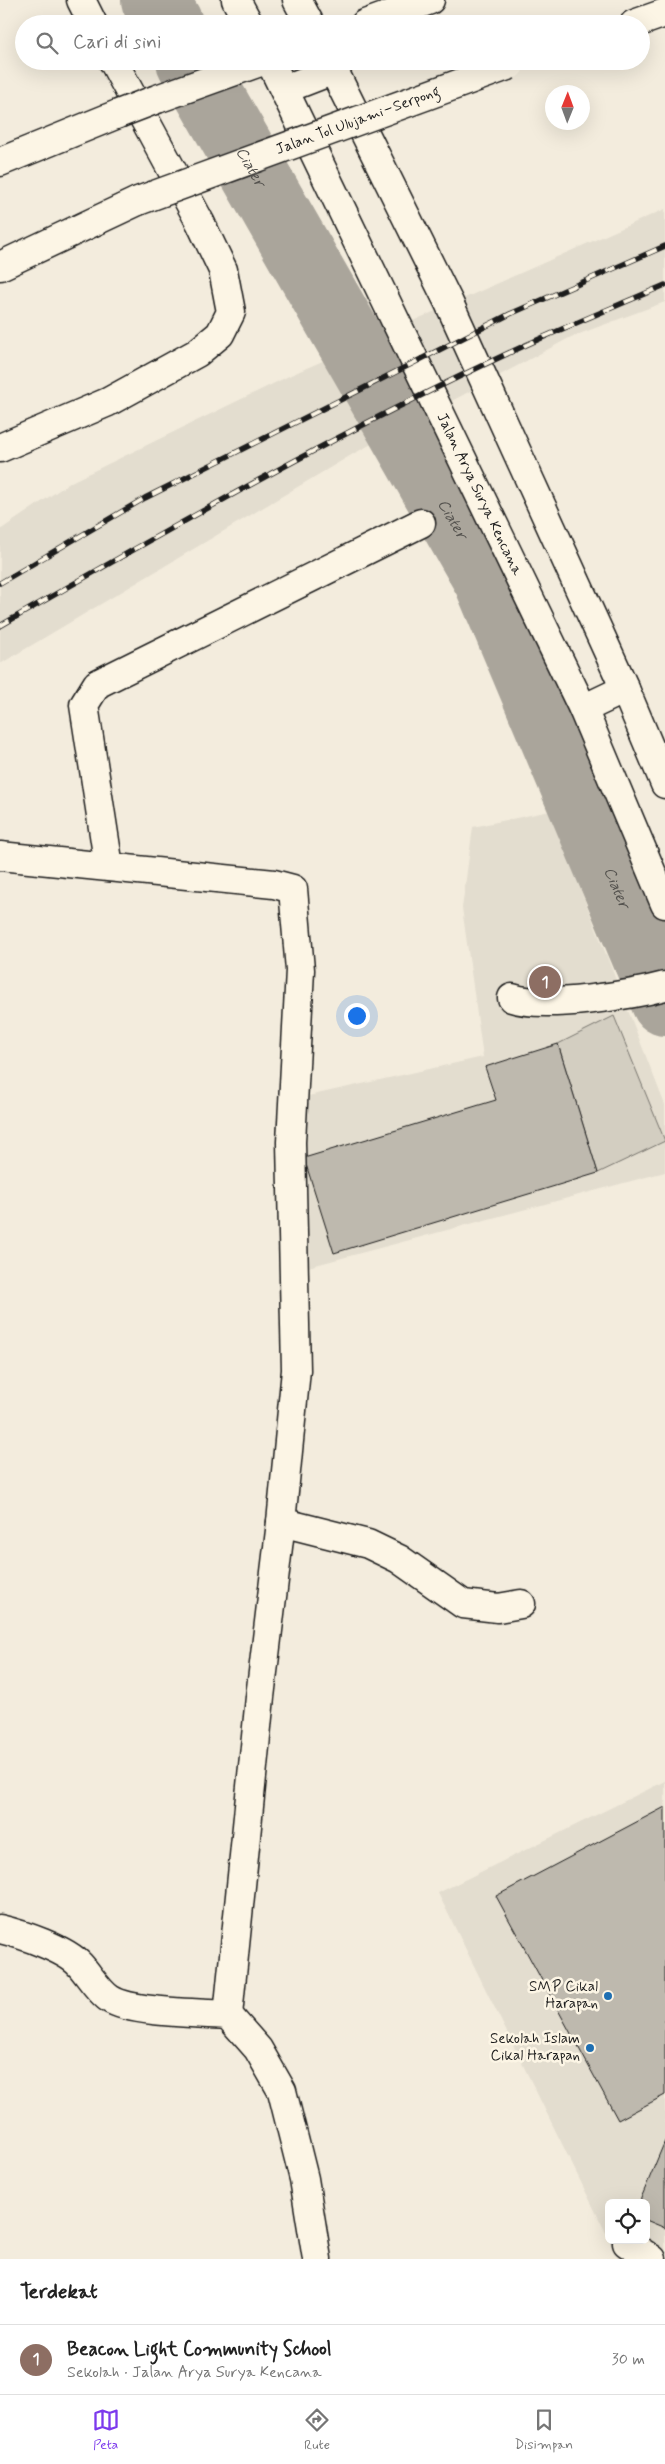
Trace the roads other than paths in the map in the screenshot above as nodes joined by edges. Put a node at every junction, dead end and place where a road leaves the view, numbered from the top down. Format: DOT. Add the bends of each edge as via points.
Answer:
graph roads {
  1 [pos="80,0"];
  2 [pos="236,0"];
  3 [pos="297,0"];
  4 [pos="430,0"];
  5 [pos="665,13"];
  6 [pos="88,15"];
  7 [pos="244,15"];
  8 [pos="305,15"];
  9 [pos="389,15"];
  10 [pos="650,18"];
  11 [pos="118,70"];
  12 [pos="238,70"];
  13 [pos="275,70"];
  14 [pos="322,70"];
  15 [pos="334,70"];
  16 [pos="497,70"];
  17 [pos="285,88"];
  18 [pos="110,117"];
  19 [pos="0,150"];
  20 [pos="0,162"];
  21 [pos="138,201"];
  22 [pos="0,258"];
  23 [pos="0,266"];
  24 [pos="0,448"];
  25 [pos="421,523"];
  26 [pos="625,690"];
  27 [pos="584,709"];
  28 [pos="665,784"];
  29 [pos="0,856"];
  30 [pos="109,867"];
  31 [pos="665,904"];
  32 [pos="665,986"];
  33 [pos="512,998"];
  34 [pos="281,1522"];
  35 [pos="521,1604"];
  36 [pos="0,1929"];
  37 [pos="228,2015"];
  38 [pos="627,2244"];
  39 [pos="317,2259"];
  40 [pos="652,2259"];
  1 -- 6 [label="main road"];
  2 -- 7 [label="main road"];
  3 -- 8 [label="main road"];
  4 -- 9 [label="main road"];
  5 -- 10 [label="main road"];
  11 -- 24 [label="main road" via="223,270 230,312 220,334 197,353 108,402"];
  12 -- 18 [label="main road, bridge"];
  13 -- 17 [label="main road, Jalan Arya Surya Kencana"];
  14 -- 17 [label="main road"];
  15 -- 26 [label="main road" via="449,303"];
  16 -- 21 [label="main road, Jalan Tol Ulujami–Serpong, bridge"];
  17 -- 27 [label="main road, Jalan Arya Surya Kencana"];
  18 -- 19 [label="main road"];
  18 -- 20 [label="main road"];
  21 -- 22 [label="main road"];
  21 -- 23 [label="main road"];
  25 -- 30 [label="main road" via="97,684 84,705"];
  26 -- 27 [label="main road"];
  26 -- 28 [label="main road"];
  27 -- 31 [label="main road, Jalan Arya Surya Kencana"];
  29 -- 30 [label="main road"];
  30 -- 34 [label="main road" via="274,884 293,889 300,970 291,1142 296,1370"];
  32 -- 33 [label="main road" via="639,993 538,1003"];
  34 -- 35 [label="main road" via="368,1544 399,1559 463,1604 498,1608"];
  34 -- 37 [label="main road"];
  36 -- 37 [label="main road" via="23,1934 74,1959 109,1999 119,2003"];
  37 -- 39 [label="main road" via="258,2049 282,2091 304,2179"];
  38 -- 40 [label="main road"];
}
